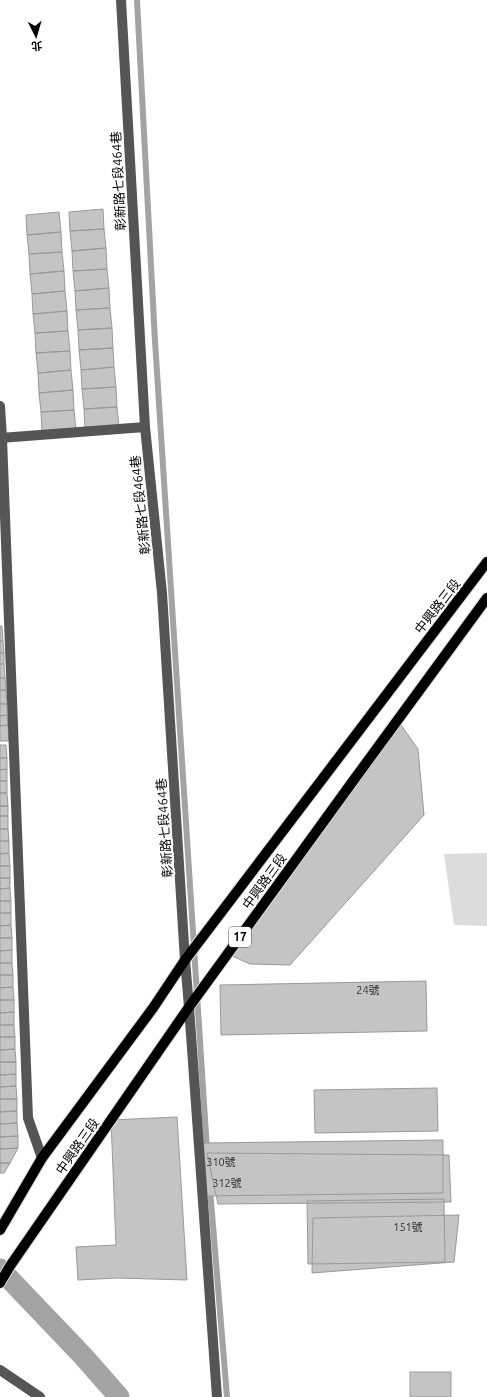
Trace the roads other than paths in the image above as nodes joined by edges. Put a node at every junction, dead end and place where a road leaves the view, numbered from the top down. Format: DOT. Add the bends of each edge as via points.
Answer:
graph roads {
  1 [pos="121,0"];
  2 [pos="0,406"];
  3 [pos="145,427"];
  4 [pos="1,438"];
  5 [pos="487,562"];
  6 [pos="487,598"];
  7 [pos="185,960"];
  8 [pos="189,1007"];
  9 [pos="42,1158"];
  10 [pos="0,1230"];
  11 [pos="0,1283"];
  12 [pos="0,1370"];
  13 [pos="40,1397"];
  14 [pos="216,1397"];
  1 -- 3 [label="street, 彰新路七段464巷"];
  2 -- 4 [label="street"];
  3 -- 4 [label="street"];
  3 -- 7 [label="street, 彰新路七段464巷" via="162,593"];
  4 -- 9 [label="street" via="28,1118"];
  5 -- 7 [label="main road, 中興路三段 / 17"];
  6 -- 8 [label="main road, 中興路三段 / 17"];
  7 -- 8 [label="street, 彰新路七段464巷"];
  7 -- 9 [label="main road, 中興路三段 / 17" via="154,1008"];
  8 -- 11 [label="main road, 中興路三段 / 17"];
  8 -- 14 [label="street, 彰新路七段464巷"];
  9 -- 10 [label="main road, 中興路三段 / 17"];
  12 -- 13 [label="street"];
}
